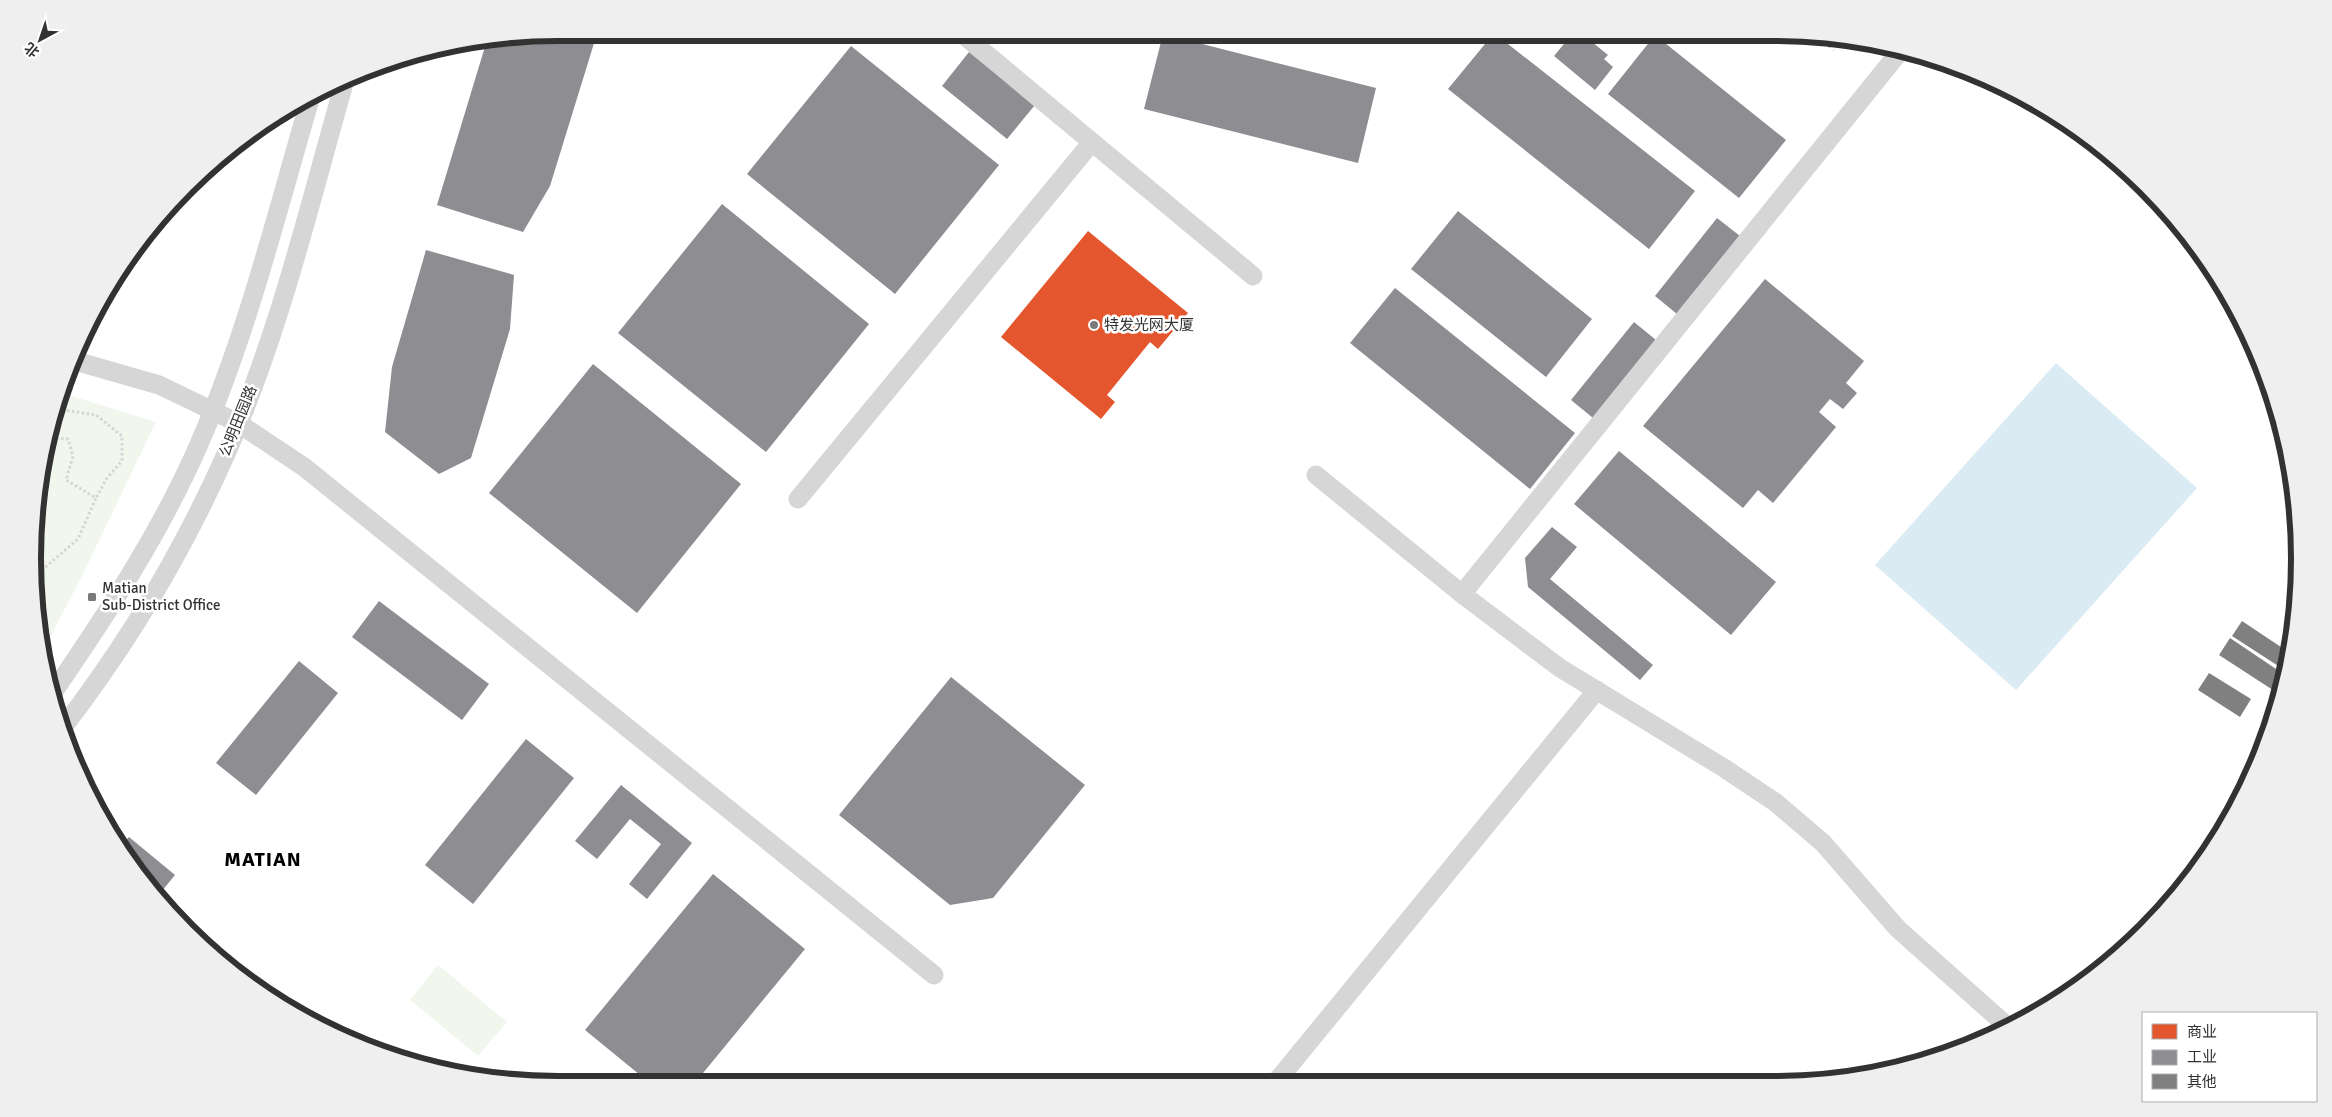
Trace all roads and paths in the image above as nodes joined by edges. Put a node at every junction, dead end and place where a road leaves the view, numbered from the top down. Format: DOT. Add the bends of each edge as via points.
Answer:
graph roads {
  1 [pos="972,41"];
  2 [pos="1896,56"];
  3 [pos="342,89"];
  4 [pos="308,107"];
  5 [pos="1092,142"];
  6 [pos="1253,276"];
  7 [pos="80,362"];
  8 [pos="64,410"];
  9 [pos="213,410"];
  10 [pos="238,423"];
  11 [pos="56,438"];
  12 [pos="1316,475"];
  13 [pos="96,498"];
  14 [pos="798,499"];
  15 [pos="41,571"];
  16 [pos="1462,594"];
  17 [pos="58,686"];
  18 [pos="1596,690"];
  19 [pos="68,720"];
  20 [pos="934,975"];
  21 [pos="2002,1022"];
  22 [pos="1281,1076"];
  1 -- 5 [label="street"];
  2 -- 16 [label="street"];
  3 -- 10 [label="street, 公明田园路" via="273,328"];
  4 -- 9 [label="street, 公明田园路" via="246,319"];
  5 -- 6 [label="street"];
  5 -- 14 [label="street"];
  7 -- 9 [label="street" via="159,384"];
  8 -- 13 [label="path" via="96,415 122,436 122,461"];
  9 -- 10 [label="street"];
  9 -- 17 [label="street, 公明田园路" via="157,528 104,618"];
  10 -- 19 [label="street, 公明田园路" via="226,455 182,542 128,634"];
  10 -- 20 [label="street" via="304,467"];
  11 -- 13 [label="path" via="68,439 73,456 66,480"];
  12 -- 16 [label="street"];
  13 -- 15 [label="path" via="78,539"];
  16 -- 18 [label="street" via="1560,668"];
  18 -- 21 [label="street" via="1774,802 1823,843 1898,929"];
  18 -- 22 [label="street"];
}
